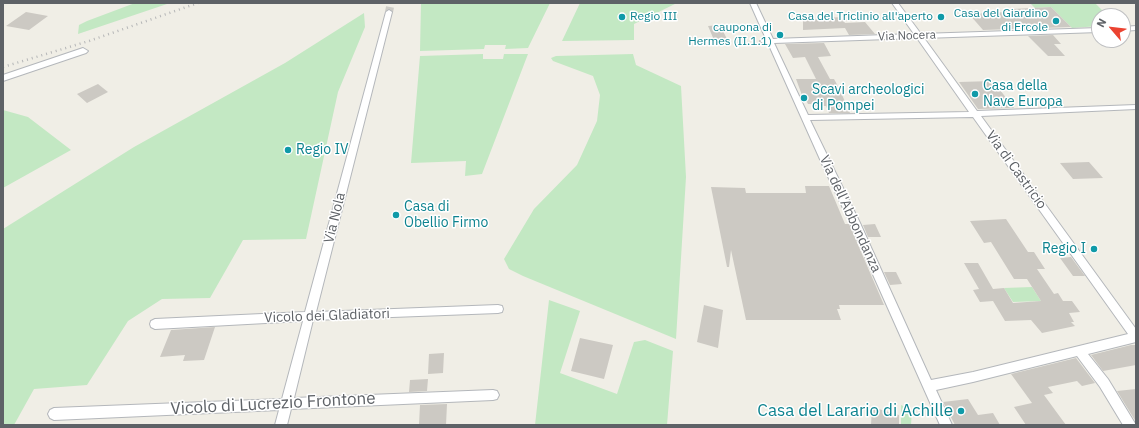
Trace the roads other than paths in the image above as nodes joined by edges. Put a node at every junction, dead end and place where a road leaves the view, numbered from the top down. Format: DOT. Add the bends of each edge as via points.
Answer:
graph roads {
  1 [pos="753,3"];
  2 [pos="896,3"];
  3 [pos="389,12"];
  4 [pos="1091,30"];
  5 [pos="920,36"];
  6 [pos="766,41"];
  7 [pos="83,51"];
  8 [pos="3,78"];
  9 [pos="1136,107"];
  10 [pos="974,114"];
  11 [pos="806,118"];
  12 [pos="498,309"];
  13 [pos="310,317"];
  14 [pos="155,324"];
  15 [pos="1136,337"];
  16 [pos="1079,351"];
  17 [pos="928,386"];
  18 [pos="493,395"];
  19 [pos="287,404"];
  20 [pos="54,414"];
  21 [pos="282,425"];
  22 [pos="946,425"];
  23 [pos="1130,425"];
  1 -- 6 [label="street, Via dell'Abbondanza"];
  2 -- 5 [label="street, Via di Castricio"];
  3 -- 13 [label="street, Via Nola"];
  4 -- 5 [label="street, Via Nocera"];
  5 -- 6 [label="street, Via Nocera"];
  5 -- 10 [label="street, Via di Castricio"];
  6 -- 11 [label="street, Via dell'Abbondanza"];
  7 -- 8 [label="street"];
  9 -- 10 [label="street"];
  10 -- 11 [label="street"];
  10 -- 15 [label="street, Via di Castricio"];
  11 -- 17 [label="street, Via dell'Abbondanza" via="856,223"];
  12 -- 13 [label="street, Vicolo dei Gladiatori"];
  13 -- 14 [label="street, Vicolo dei Gladiatori"];
  13 -- 19 [label="street, Via Nola"];
  15 -- 16 [label="street"];
  16 -- 17 [label="street"];
  16 -- 23 [label="street" via="1104,383"];
  17 -- 22 [label="street, Via dell'Abbondanza"];
  18 -- 19 [label="street, Vicolo di Lucrezio Frontone"];
  19 -- 20 [label="street, Vicolo di Lucrezio Frontone"];
  19 -- 21 [label="street, Via Nola"];
}
